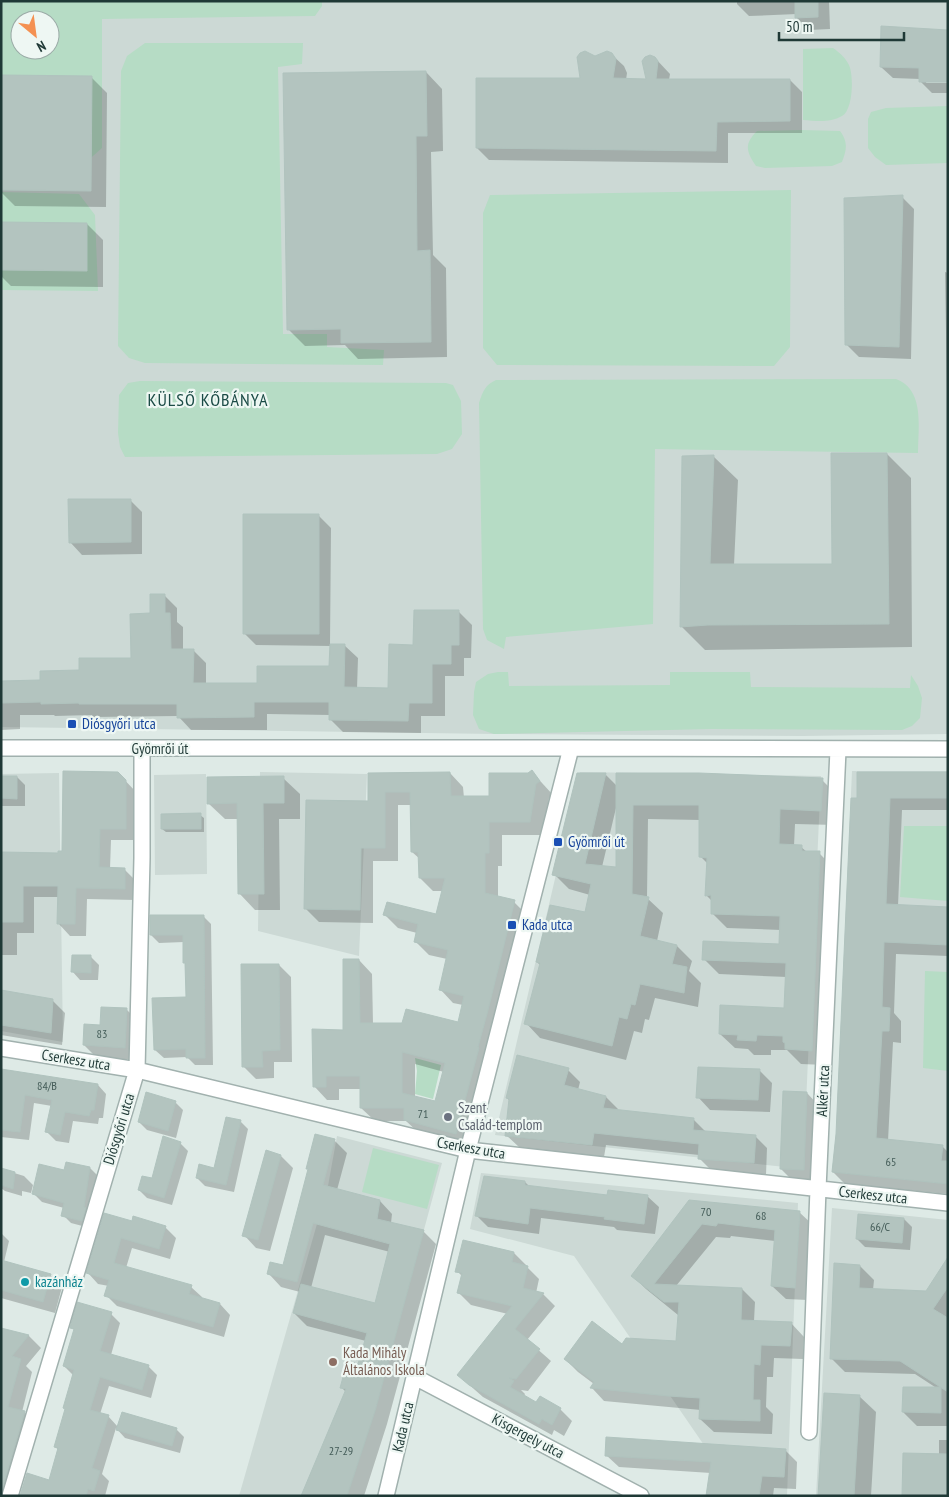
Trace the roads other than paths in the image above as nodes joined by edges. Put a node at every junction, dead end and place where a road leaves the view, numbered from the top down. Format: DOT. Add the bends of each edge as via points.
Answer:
graph roads {
  1 [pos="1,748"];
  2 [pos="142,748"];
  3 [pos="571,748"];
  4 [pos="838,750"];
  5 [pos="948,750"];
  6 [pos="1,1048"];
  7 [pos="137,1070"];
  8 [pos="468,1150"];
  9 [pos="818,1189"];
  10 [pos="948,1203"];
  11 [pos="415,1376"];
  12 [pos="809,1432"];
  13 [pos="10,1496"];
  14 [pos="386,1496"];
  15 [pos="641,1496"];
  1 -- 2 [label="street, Gyömrői út"];
  2 -- 3 [label="street, Gyömrői út"];
  2 -- 7 [label="street, Diósgyőri utca"];
  3 -- 4 [label="street, Gyömrői út"];
  3 -- 8 [label="street, Kada utca"];
  4 -- 5 [label="street, Gyömrői út"];
  4 -- 9 [label="street, Alkér utca"];
  6 -- 7 [label="street, Cserkesz utca"];
  7 -- 8 [label="street, Cserkesz utca"];
  7 -- 13 [label="street, Diósgyőri utca"];
  8 -- 9 [label="street, Cserkesz utca"];
  8 -- 11 [label="street, Kada utca"];
  9 -- 10 [label="street, Cserkesz utca"];
  9 -- 12 [label="street, Alkér utca"];
  11 -- 14 [label="street, Kada utca"];
  11 -- 15 [label="street, Kisgergely utca"];
}
